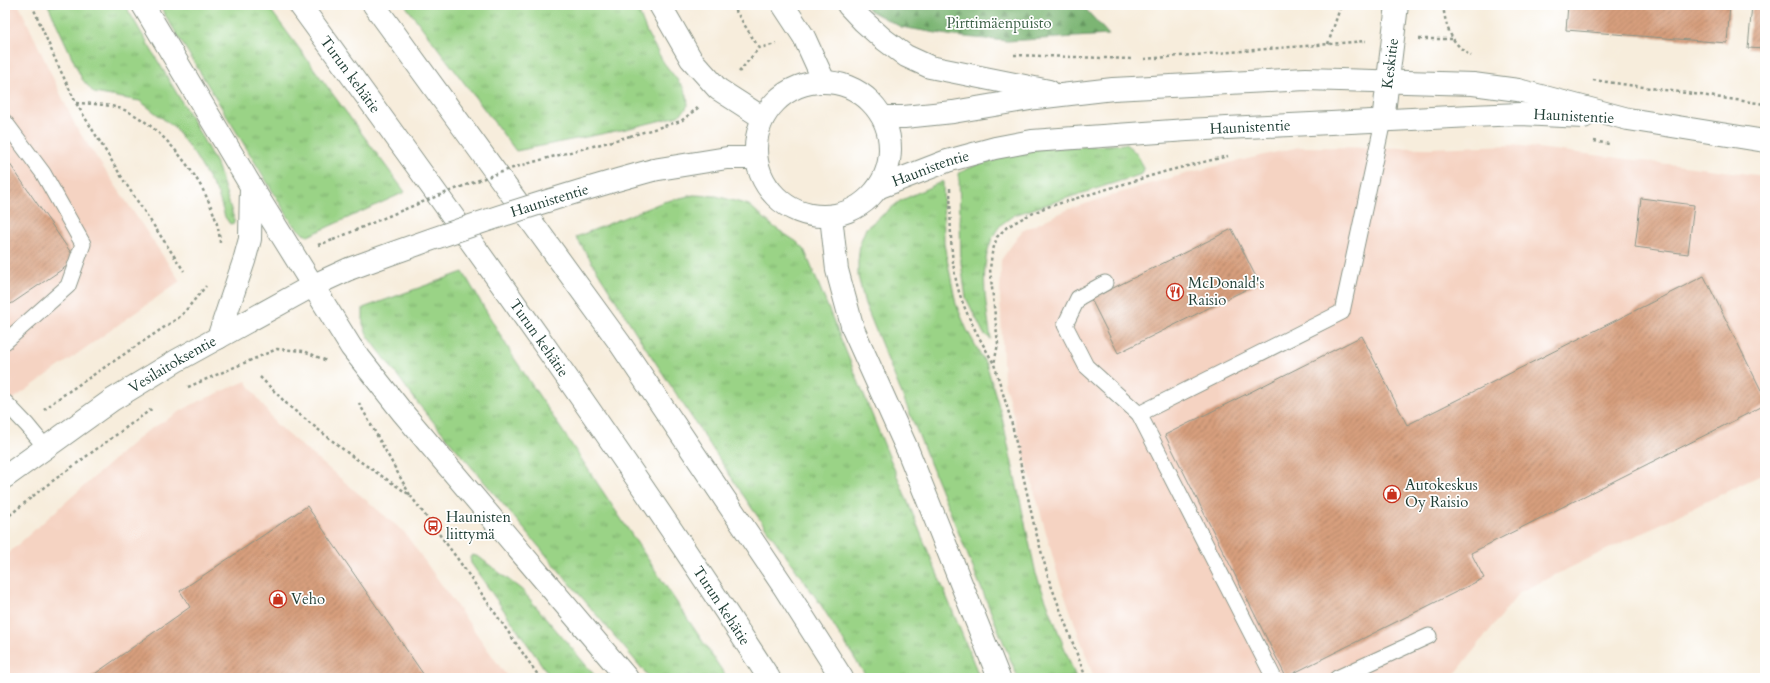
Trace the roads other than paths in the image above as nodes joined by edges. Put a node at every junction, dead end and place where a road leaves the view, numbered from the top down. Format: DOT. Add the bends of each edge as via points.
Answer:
graph roads {
  1 [pos="143,5"];
  2 [pos="300,5"];
  3 [pos="374,5"];
  4 [pos="660,5"];
  5 [pos="782,5"];
  6 [pos="848,5"];
  7 [pos="1397,5"];
  8 [pos="824,81"];
  9 [pos="1388,82"];
  10 [pos="1066,94"];
  11 [pos="883,117"];
  12 [pos="763,118"];
  13 [pos="1628,119"];
  14 [pos="1383,121"];
  15 [pos="5,122"];
  16 [pos="1765,141"];
  17 [pos="756,158"];
  18 [pos="251,186"];
  19 [pos="880,187"];
  20 [pos="831,216"];
  21 [pos="349,269"];
  22 [pos="1105,284"];
  23 [pos="312,286"];
  24 [pos="218,338"];
  25 [pos="5,342"];
  26 [pos="5,402"];
  27 [pos="1139,414"];
  28 [pos="46,448"];
  29 [pos="5,477"];
  30 [pos="1429,636"];
  31 [pos="627,678"];
  32 [pos="769,678"];
  33 [pos="842,678"];
  34 [pos="999,678"];
  35 [pos="1274,678"];
  36 [pos="1337,678"];
  1 -- 18 [label="main road"];
  2 -- 32 [label="main road, Turun kehätie" via="421,170 692,559"];
  3 -- 33 [label="main road" via="619,342"];
  4 -- 12 [label="main road" via="691,59 718,89"];
  5 -- 8 [label="main road" via="804,37"];
  6 -- 10 [label="main road" via="882,38 906,56 930,67"];
  7 -- 9 [label="main road, Keskitie"];
  8 -- 11 [label="main road" via="850,86 866,96"];
  8 -- 12 [label="main road" via="793,88 775,100"];
  9 -- 10 [label="main road, Haunistentie" via="1306,79 1113,89"];
  9 -- 13 [label="main road, Haunistentie" via="1473,84 1518,90"];
  9 -- 14 [label="main road, Keskitie"];
  10 -- 11 [label="main road, Haunistentie" via="953,112"];
  11 -- 19 [label="main road" via="889,132 891,154"];
  12 -- 17 [label="main road" via="756,138"];
  13 -- 14 [label="main road, Haunistentie" via="1520,114"];
  13 -- 16 [label="main road, Haunistentie"];
  14 -- 19 [label="main road, Haunistentie" via="1187,130 1032,141 947,161"];
  14 -- 27 [label="lane" via="1342,312"];
  15 -- 25 [label="lane" via="43,173 83,244 68,286"];
  17 -- 20 [label="main road" via="763,181 777,199 798,212 820,217"];
  17 -- 21 [label="main road, Haunistentie, bridge" via="727,158 653,170 585,188"];
  18 -- 23 [label="main road"];
  18 -- 24 [label="main road" via="250,238"];
  19 -- 20 [label="main road" via="859,207"];
  20 -- 34 [label="main road" via="837,270 853,329 908,451"];
  21 -- 23 [label="main road, Vesilaitoksentie"];
  22 -- 27 [label="lane" via="1078,298 1065,325 1086,366"];
  23 -- 24 [label="main road, Vesilaitoksentie"];
  23 -- 31 [label="main road" via="351,348 398,407"];
  24 -- 28 [label="main road, Vesilaitoksentie" via="112,400"];
  26 -- 28 [label="lane"];
  27 -- 35 [label="lane"];
  28 -- 29 [label="main road, Vesilaitoksentie"];
  30 -- 36 [label="lane"];
}
